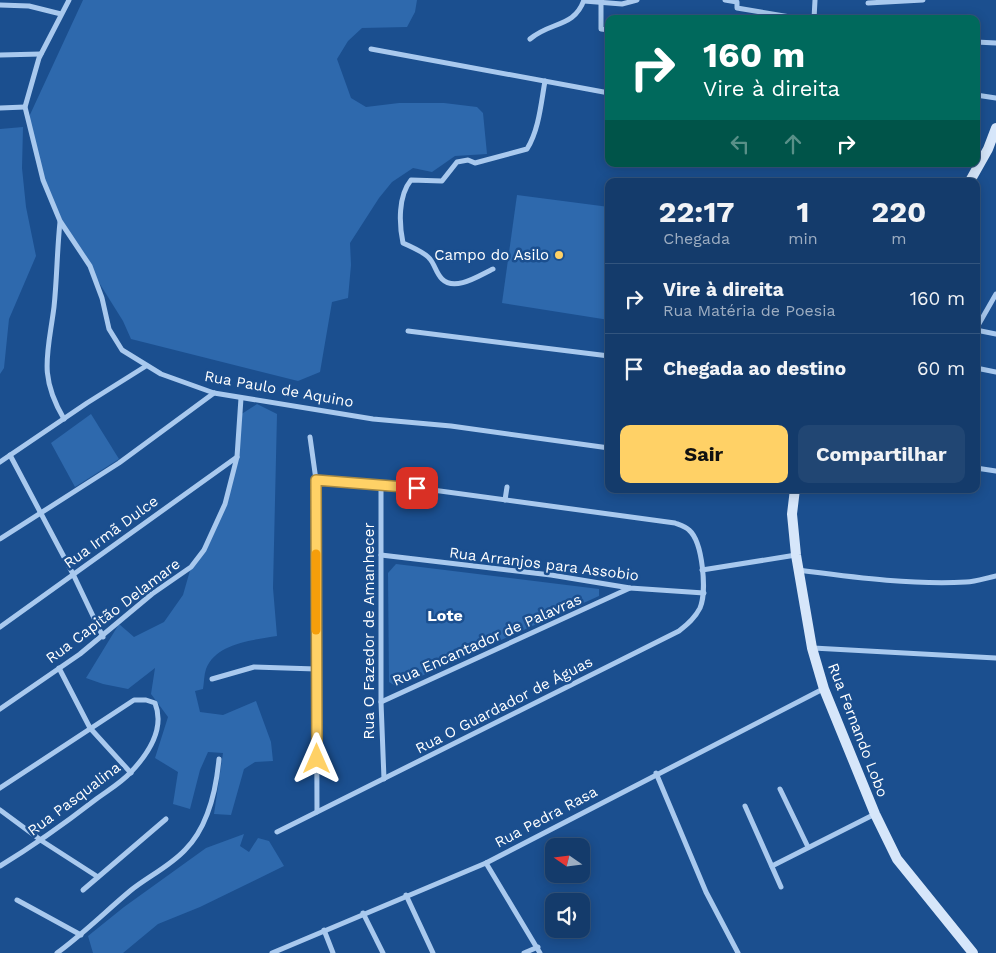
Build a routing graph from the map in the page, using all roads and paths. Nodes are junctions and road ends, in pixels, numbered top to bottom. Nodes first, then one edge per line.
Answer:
1 (69, 0) edge
2 (637, 0) edge
3 (726, 0) edge
4 (815, 0) edge
5 (923, 0) edge
6 (584, 1) edge
7 (622, 2) edge
8 (601, 3) junction
9 (868, 3) dead end
10 (0, 5) edge
11 (61, 14) junction
12 (778, 15) edge
13 (814, 15) edge
14 (605, 30) edge
15 (530, 39) dead end
16 (980, 42) edge
17 (996, 43) edge
18 (371, 49) dead end
19 (41, 54) junction
20 (0, 55) edge
21 (545, 81) junction
22 (605, 92) edge
23 (980, 96) edge
24 (996, 98) edge
25 (25, 107) junction
26 (0, 108) edge
27 (996, 128) edge
28 (980, 156) edge
29 (60, 221) junction
30 (493, 269) dead end
31 (996, 294) edge
32 (980, 323) edge
33 (408, 331) dead end
34 (980, 331) edge
35 (996, 334) edge
36 (605, 356) edge
37 (146, 366) junction
38 (980, 369) edge
39 (996, 372) edge
40 (214, 393) junction
41 (242, 398) junction
42 (64, 419) junction
43 (310, 437) dead end
44 (605, 447) edge
45 (10, 455) junction
46 (237, 457) junction
47 (0, 462) edge
48 (980, 469) edge
49 (996, 472) edge
50 (316, 480) junction
51 (381, 484) junction
52 (507, 487) dead end
53 (795, 493) edge
54 (506, 500) junction
55 (41, 511) junction
56 (0, 539) edge
57 (796, 554) junction
58 (381, 555) junction
59 (702, 570) junction
60 (798, 570) junction
61 (73, 574) junction
62 (996, 576) edge
63 (630, 588) junction
64 (704, 593) junction
65 (0, 627) edge
66 (102, 637) junction
67 (812, 648) junction
68 (996, 658) edge
69 (60, 668) junction
70 (316, 670) junction
71 (212, 679) dead end
72 (824, 688) junction
73 (380, 702) junction
74 (0, 709) edge
75 (90, 728) junction
76 (219, 759) dead end
77 (131, 772) junction
78 (656, 773) junction
79 (384, 779) junction
80 (0, 788) edge
81 (780, 788) dead end
82 (745, 806) dead end
83 (0, 810) edge
84 (317, 812) junction
85 (875, 814) junction
86 (166, 819) dead end
87 (277, 832) dead end
88 (42, 841) junction
89 (808, 847) junction
90 (486, 863) junction
91 (0, 866) edge
92 (772, 866) junction
93 (98, 877) junction
94 (781, 887) dead end
95 (83, 890) dead end
96 (406, 895) junction
97 (17, 900) dead end
98 (363, 913) junction
99 (324, 930) junction
100 (81, 935) junction
101 (538, 947) junction
102 (285, 950) edge
103 (58, 953) edge
104 (272, 953) edge
105 (333, 953) edge
106 (383, 953) edge
107 (433, 953) edge
108 (524, 953) edge
109 (540, 953) edge
110 (738, 953) edge
111 (973, 953) edge

1 - 11 street
2 - 7 street
3 - 12 street
4 - 13 street
5 - 9 street
6 - 8 street
6 - 15 street
7 - 8 street
8 - 14 street
10 - 11 street
11 - 19 street
16 - 17 street
18 - 21 street
19 - 20 street
19 - 25 street
21 - 22 street
21 - 30 street
23 - 24 street
25 - 26 street
25 - 29 street, Rua Paulo de Aquino
27 - 28 main road
29 - 37 street, Rua Paulo de Aquino
29 - 42 street
31 - 32 street
33 - 36 street
34 - 35 street
37 - 40 street, Rua Paulo de Aquino
37 - 42 street
38 - 39 street
40 - 41 street, Rua Paulo de Aquino
40 - 55 street
41 - 44 street, Rua Paulo de Aquino
41 - 46 street, Rua Capitão Delamare
42 - 45 street
43 - 50 street
45 - 47 street
45 - 55 street
46 - 61 street, Rua Irmã Dulce
46 - 66 street, Rua Capitão Delamare
48 - 49 street
50 - 51 street, Rua O Guardador de Águas
50 - 70 street
51 - 54 street, Rua O Guardador de Águas
51 - 58 street, Rua O Fazedor de Amanhecer
52 - 54 street
53 - 57 main road, Rua Fernando Lobo
54 - 59 street, Rua O Guardador de Águas
55 - 56 street
55 - 61 street
57 - 59 street
57 - 60 main road, Rua Fernando Lobo
58 - 63 street, Rua Arranjos para Assobio
58 - 73 street, Rua O Fazedor de Amanhecer
59 - 64 street, Rua O Guardador de Águas
60 - 62 street
60 - 67 main road, Rua Fernando Lobo
61 - 65 street, Rua Irmã Dulce
61 - 66 street
63 - 64 street, Rua Arranjos para Assobio
63 - 73 street, Rua Encantador de Palavras
64 - 79 street, Rua O Guardador de Águas
66 - 69 street, Rua Capitão Delamare
67 - 68 street
67 - 72 main road, Rua Fernando Lobo
69 - 74 street, Rua Capitão Delamare
69 - 75 street
70 - 71 street
70 - 84 street
72 - 78 street, Rua Pedra Rasa
72 - 85 main road, Rua Fernando Lobo
73 - 79 street, Rua O Fazedor de Amanhecer
75 - 77 street
75 - 77 street, Rua Pasqualina
75 - 80 street
76 - 100 street
77 - 88 street, Rua Pasqualina
78 - 90 street, Rua Pedra Rasa
78 - 110 street
79 - 84 street, Rua O Guardador de Águas
81 - 89 street
82 - 92 street
83 - 88 street
84 - 87 street, Rua O Guardador de Águas
85 - 89 street
85 - 111 main road, Rua Fernando Lobo
86 - 93 street
88 - 91 street, Rua Pasqualina
88 - 93 street
89 - 92 street
90 - 96 street, Rua Pedra Rasa
90 - 101 street
92 - 94 street
93 - 95 street
96 - 98 street, Rua Pedra Rasa
96 - 107 street
97 - 100 street
98 - 99 street, Rua Pedra Rasa
98 - 106 street
99 - 102 street, Rua Pedra Rasa
99 - 105 street
100 - 103 street
101 - 108 street
101 - 109 street
102 - 104 street, Rua Pedra Rasa

